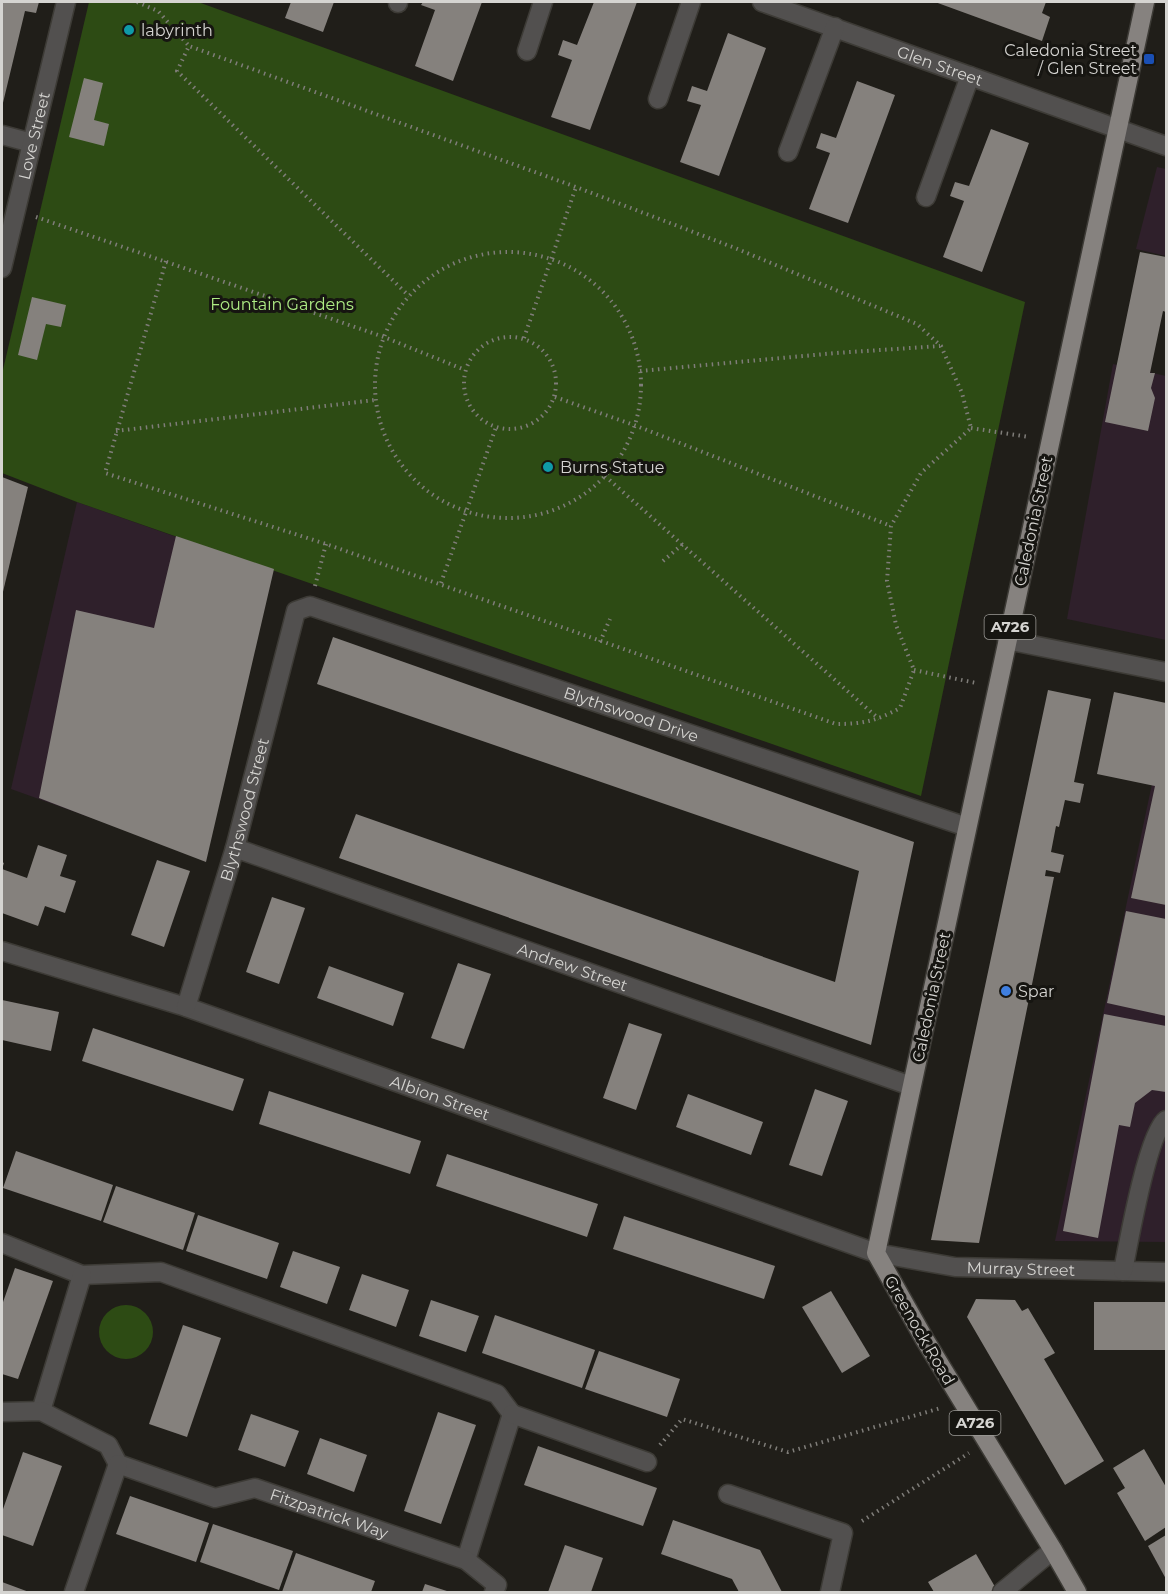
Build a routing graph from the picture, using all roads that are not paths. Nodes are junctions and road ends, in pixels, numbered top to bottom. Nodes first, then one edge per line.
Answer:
1 (66, 2) edge
2 (543, 2) edge
3 (691, 2) edge
4 (762, 2) edge
5 (1145, 2) edge
6 (835, 27) junction
7 (527, 51) dead end
8 (970, 76) junction
9 (658, 99) dead end
10 (1117, 129) junction
11 (2, 135) edge
12 (32, 143) junction
13 (1167, 146) edge
14 (788, 152) dead end
15 (926, 197) dead end
16 (2, 268) edge
17 (303, 608) joint
18 (1007, 640) junction
19 (1167, 672) edge
20 (967, 827) junction
21 (235, 848) junction
22 (2, 951) edge
23 (186, 1007) junction
24 (911, 1086) junction
25 (1167, 1120) edge
26 (2, 1243) edge
27 (876, 1253) junction
28 (1123, 1271) junction
29 (1167, 1272) edge
30 (82, 1275) junction
31 (41, 1411) junction
32 (2, 1412) edge
33 (512, 1414) junction
34 (647, 1462) road end
35 (118, 1464) junction
36 (728, 1494) dead end
37 (1053, 1550) junction
38 (466, 1560) junction
39 (74, 1593) edge
40 (494, 1593) edge
41 (830, 1593) edge
42 (1002, 1593) edge
43 (1077, 1593) edge

1 - 12 street, Love Street
2 - 7 street
3 - 9 street
4 - 6 street, Glen Street
5 - 10 main road, Caledonia Street / A726
6 - 8 street, Glen Street
6 - 14 street
8 - 10 street, Glen Street
8 - 15 street
10 - 13 street, Glen Street
10 - 18 main road, Caledonia Street / A726
11 - 12 street
12 - 16 street, Love Street
17 - 20 street, Blythswood Drive
17 - 21 street, Blythswood Street
18 - 19 street
18 - 20 main road, Caledonia Street / A726
20 - 24 main road, Caledonia Street / A726
21 - 23 street, Blythswood Street
21 - 24 street, Andrew Street
22 - 23 street, Albion Street
23 - 27 street, Albion Street
24 - 27 main road, Caledonia Street / A726
25 - 28 street
26 - 30 street
27 - 28 street, Murray Street
27 - 37 main road, Greenock Road / A726
28 - 29 street, Murray Street
30 - 31 street
30 - 33 street
31 - 32 street
31 - 35 street
33 - 34 street
33 - 38 street
35 - 38 street, Fitzpatrick Way
35 - 39 street
36 - 41 street
37 - 42 street
37 - 43 main road, Greenock Road / A726
38 - 40 street

